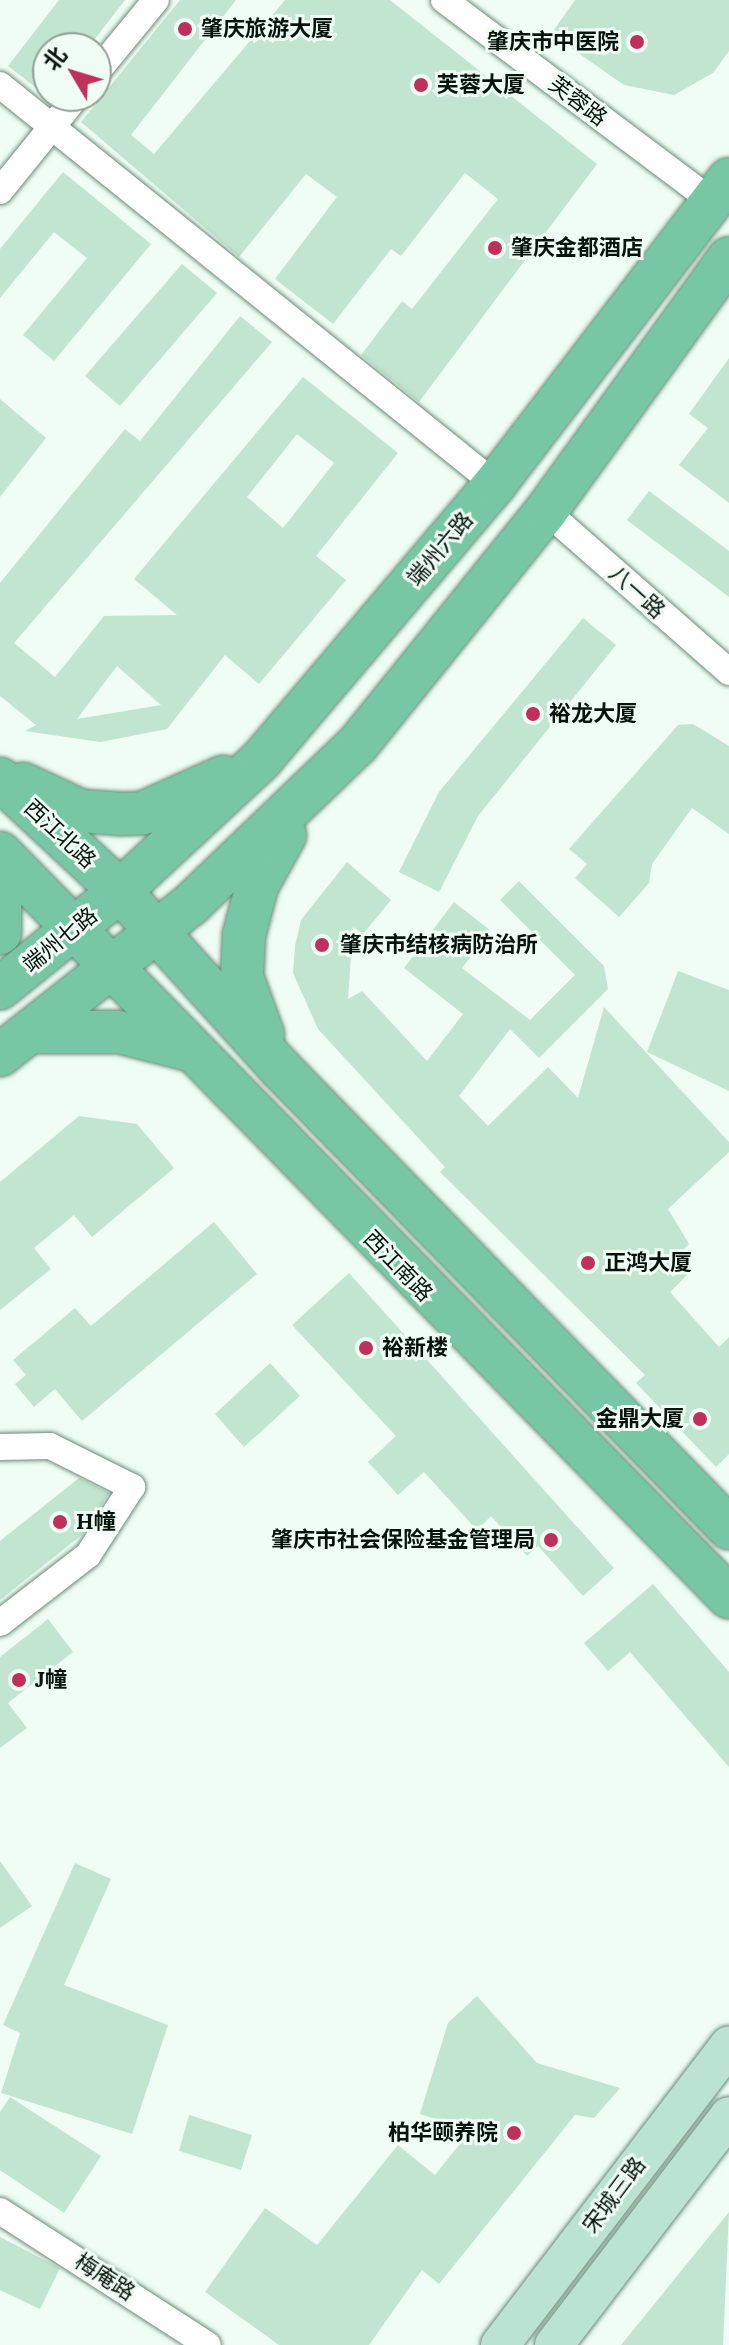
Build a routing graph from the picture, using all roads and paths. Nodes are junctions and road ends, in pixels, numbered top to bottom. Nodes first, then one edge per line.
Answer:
1 (156, 0) edge
2 (444, 0) edge
3 (112, 54) edge
4 (0, 85) edge
5 (64, 112) edge
6 (51, 128) junction
7 (720, 190) edge
8 (0, 191) edge
9 (729, 258) edge
10 (495, 484) junction
11 (546, 511) junction
12 (729, 672) edge
13 (320, 690) junction
14 (369, 731) junction
15 (261, 760) junction
16 (0, 772) edge
17 (0, 779) edge
18 (299, 808) junction
19 (0, 853) edge
20 (0, 885) edge
21 (120, 891) junction
22 (75, 928) junction
23 (156, 931) junction
24 (0, 933) edge
25 (111, 966) junction
26 (0, 988) edge
27 (15, 1043) edge
28 (186, 1049) junction
29 (280, 1068) junction
30 (338, 1128) junction
31 (299, 1164) junction
32 (0, 1447) edge
33 (729, 1528) edge
34 (729, 1597) edge
35 (0, 1623) edge
36 (729, 2046) edge
37 (729, 2116) edge
38 (0, 2211) edge
39 (205, 2344) edge
40 (500, 2345) edge
41 (554, 2345) edge

1 - 3 street
2 - 7 street, 芙蓉路
4 - 6 street
5 - 6 street
6 - 8 street
6 - 10 street
7 - 10 main road, 端州六路
9 - 11 main road
10 - 13 main road, 端州六路
11 - 12 street, 八一路
11 - 14 main road
13 - 14 main road
13 - 15 main road, 端州六路
14 - 18 main road
15 - 16 main road
15 - 21 main road, 端州六路
17 - 21 main road, 西江北路
18 - 23 main road
18 - 29 main road
19 - 22 main road
20 - 24 main road
21 - 22 main road, 端州七路
21 - 23 main road
22 - 25 main road, 西江南路
22 - 26 main road, 端州七路
23 - 25 main road
23 - 29 main road
25 - 27 main road
25 - 28 main road, 西江南路
27 - 28 main road
28 - 31 main road, 西江南路
29 - 30 main road
30 - 31 main road
30 - 33 main road
31 - 34 main road, 西江南路
32 - 35 street
36 - 40 main road, 宋城三路
37 - 41 main road, 宋城三路
38 - 39 street, 梅庵路

